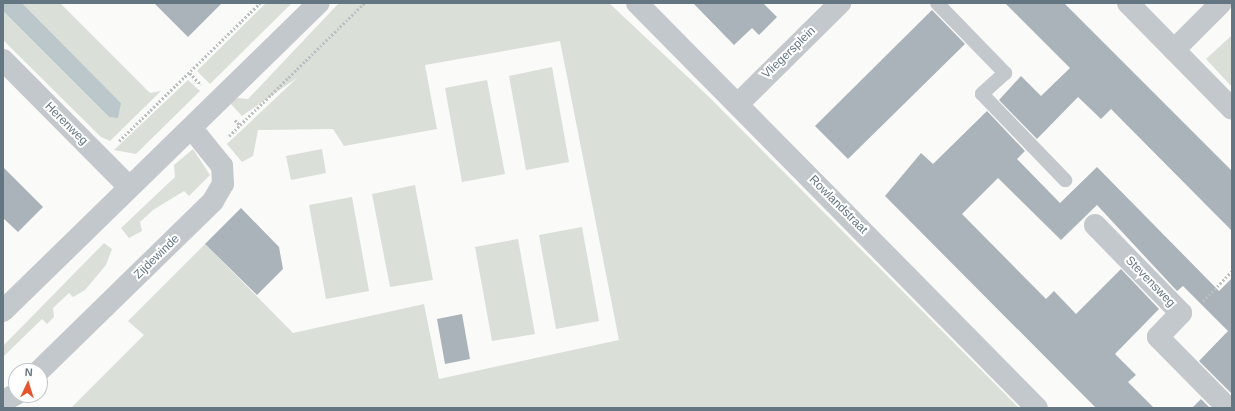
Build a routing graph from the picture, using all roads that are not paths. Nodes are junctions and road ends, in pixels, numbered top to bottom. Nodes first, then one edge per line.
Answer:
1 (319, 3) edge
2 (637, 3) edge
3 (840, 3) edge
4 (937, 3) edge
5 (1128, 3) edge
6 (1221, 3) edge
7 (1174, 50) junction
8 (3, 60) edge
9 (738, 104) junction
10 (1232, 109) edge
11 (193, 130) junction
12 (1065, 180) dead end
13 (129, 187) junction
14 (1095, 225) dead end
15 (3, 311) edge
16 (47, 363) edge
17 (1037, 408) edge
18 (1228, 408) edge

1 - 11 street
2 - 9 street, Rowlandstraat
3 - 9 street, Vliegersplein
4 - 12 lane
5 - 7 street
6 - 7 street
7 - 10 street
8 - 13 street, Herenweg
9 - 17 street, Rowlandstraat
11 - 13 street
11 - 16 street, Zijdewinde
13 - 15 street
14 - 18 street, Stevensweg

